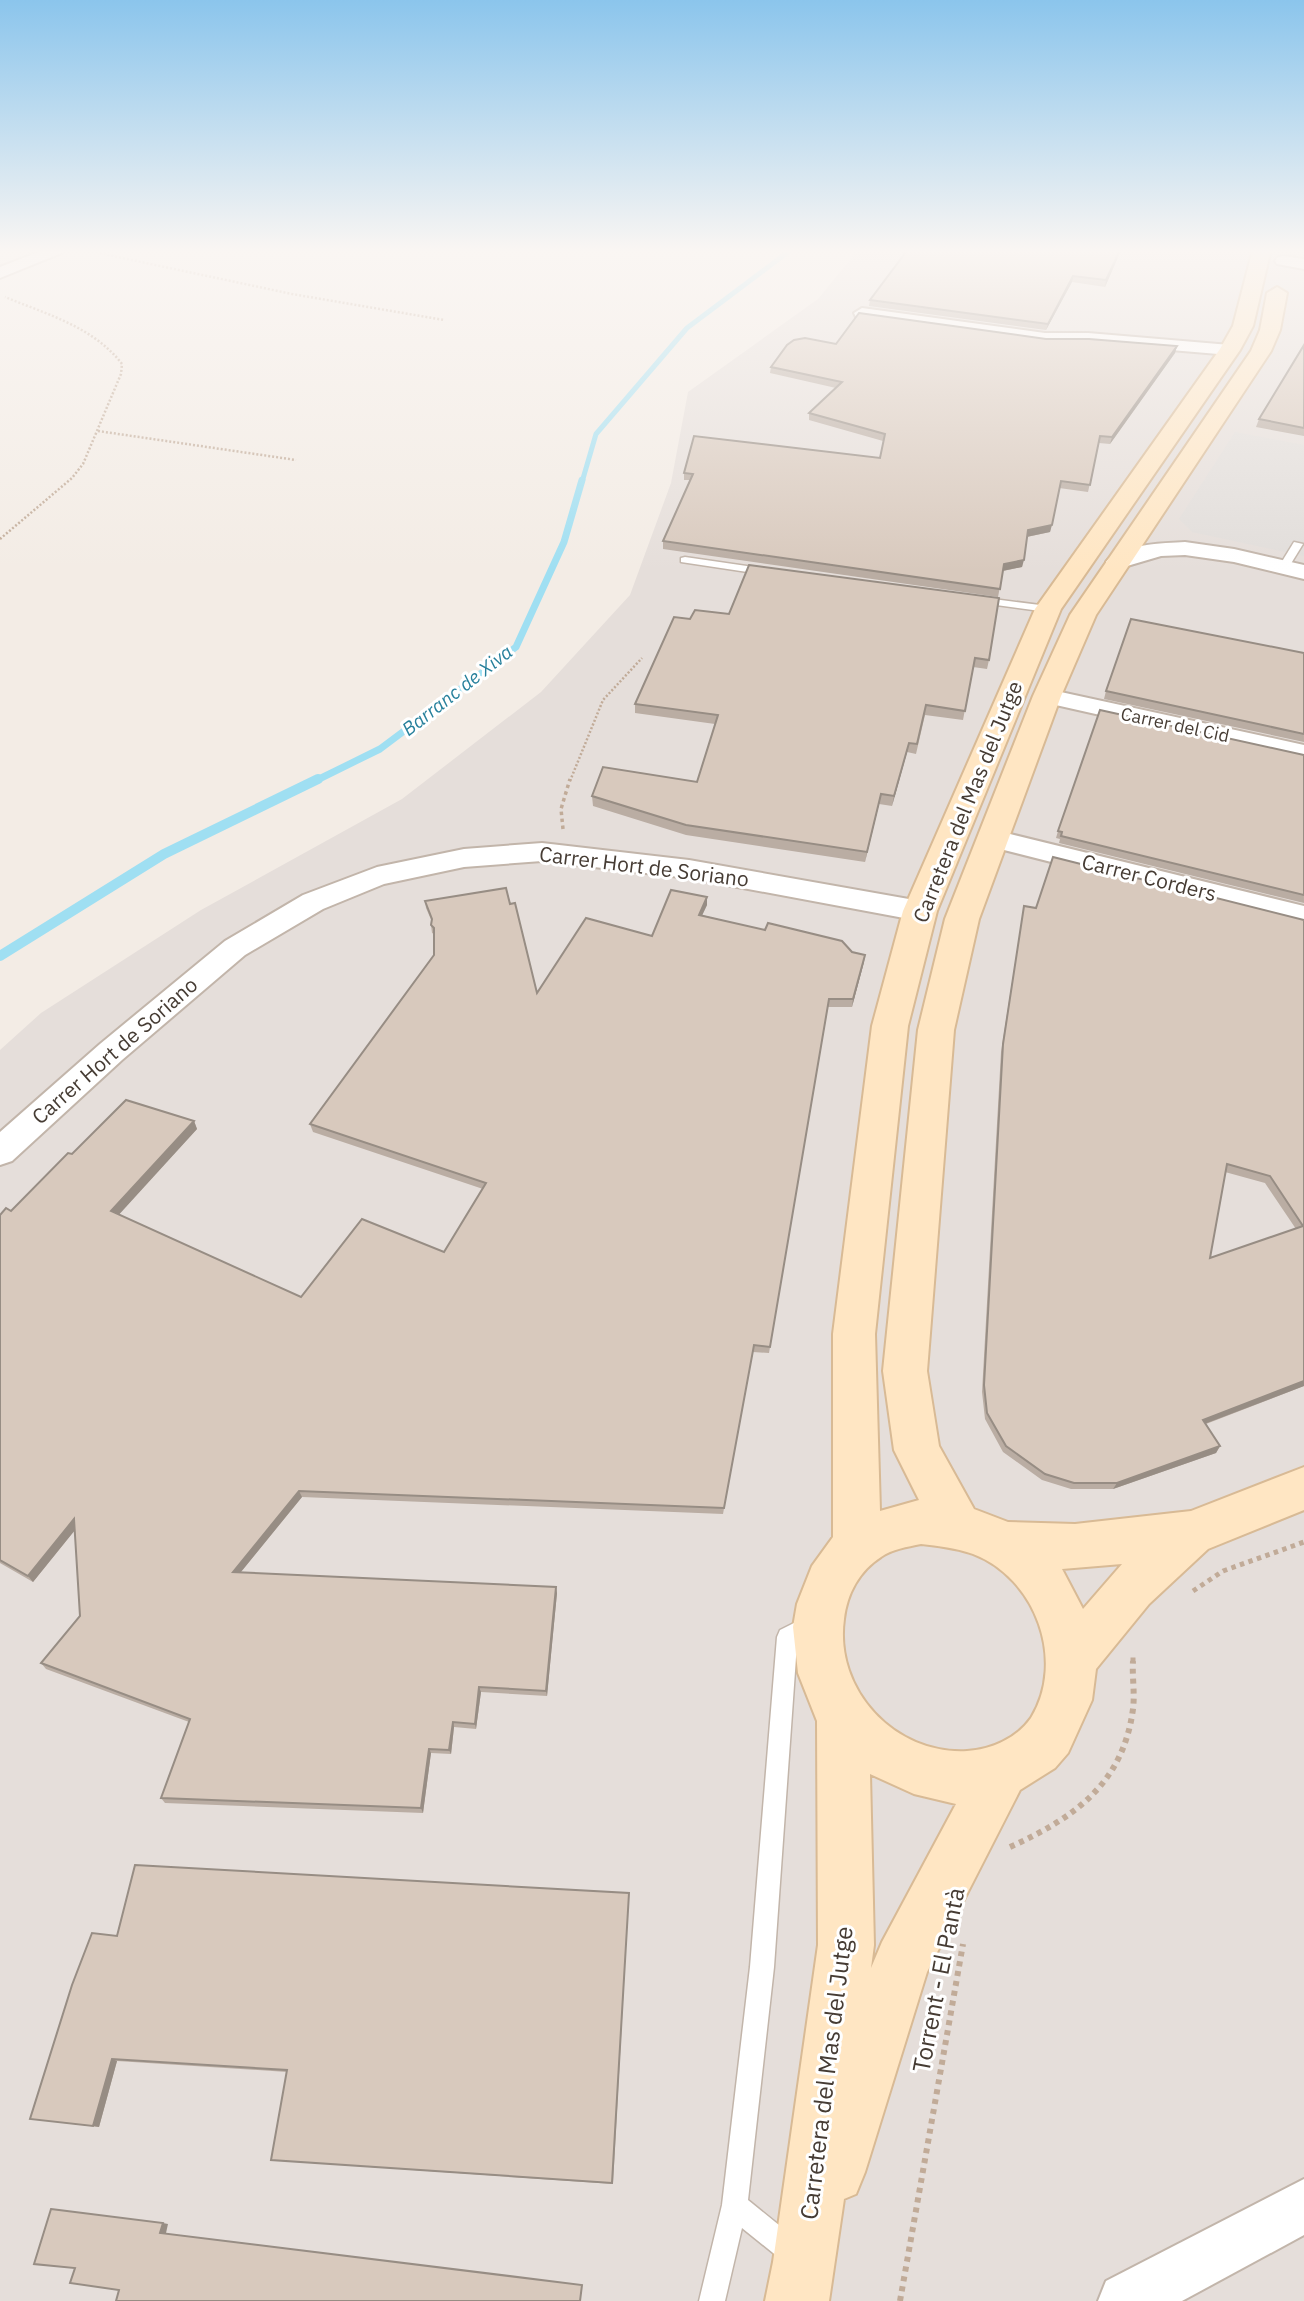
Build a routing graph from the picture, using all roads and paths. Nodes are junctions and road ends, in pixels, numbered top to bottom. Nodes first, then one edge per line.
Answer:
1 (117, 356) edge
2 (1226, 356) edge
3 (1257, 356) edge
4 (98, 430) junction
5 (296, 460) dead end
6 (1147, 516) junction
7 (0, 539) edge
8 (1298, 544) dead end
9 (1186, 548) junction
10 (685, 561) dead end
11 (1116, 562) junction
12 (1293, 570) edge
13 (779, 573) edge
14 (967, 598) edge
15 (1048, 609) junction
16 (642, 658) dead end
17 (1047, 696) junction
18 (1304, 753) edge
19 (994, 839) junction
20 (566, 854) junction
21 (920, 911) junction
22 (1304, 916) edge
23 (0, 1152) edge
24 (1304, 1488) edge
25 (957, 1525) junction
26 (1191, 1533) junction
27 (1304, 1542) edge
28 (857, 1545) junction
29 (1004, 1545) junction
30 (1189, 1593) dead end
31 (817, 1621) junction
32 (1136, 1645) dead end
33 (1073, 1659) junction
34 (843, 1715) junction
35 (1001, 1772) junction
36 (1002, 1851) dead end
37 (964, 1939) dead end
38 (734, 2205) junction
39 (1304, 2206) edge
40 (801, 2282) edge
41 (712, 2301) edge
42 (900, 2301) edge
43 (1126, 2301) edge

1 - 4 path
2 - 15 street, Carretera del Mas del Jutge
3 - 6 street, Carretera del Mas del Jutge
4 - 5 path
4 - 7 path
6 - 9 street
6 - 11 street, Carretera del Mas del Jutge
8 - 12 lane
9 - 11 street
9 - 12 street
10 - 13 lane
11 - 17 street, Carretera del Mas del Jutge
14 - 15 lane
15 - 21 street, Carretera del Mas del Jutge
16 - 20 path
17 - 18 street, Carrer del Cid
17 - 19 street, Carretera del Mas del Jutge
19 - 22 street, Carrer Corders
19 - 25 street, Carretera del Mas del Jutge
20 - 21 street, Carrer Hort de Soriano
20 - 23 street, Carrer Hort de Soriano
21 - 28 street, Carretera del Mas del Jutge
24 - 26 street
25 - 28 street
25 - 29 street
26 - 29 street
26 - 33 street
27 - 30 path
28 - 31 street
29 - 33 street
31 - 34 street
31 - 38 lane
32 - 36 path
33 - 35 street
34 - 35 street
34 - 40 street, Carretera del Mas del Jutge
35 - 40 street, Carretera del Mas del Jutge
37 - 42 path, Torrent - El Pantà
38 - 40 lane
38 - 41 lane
39 - 43 street

